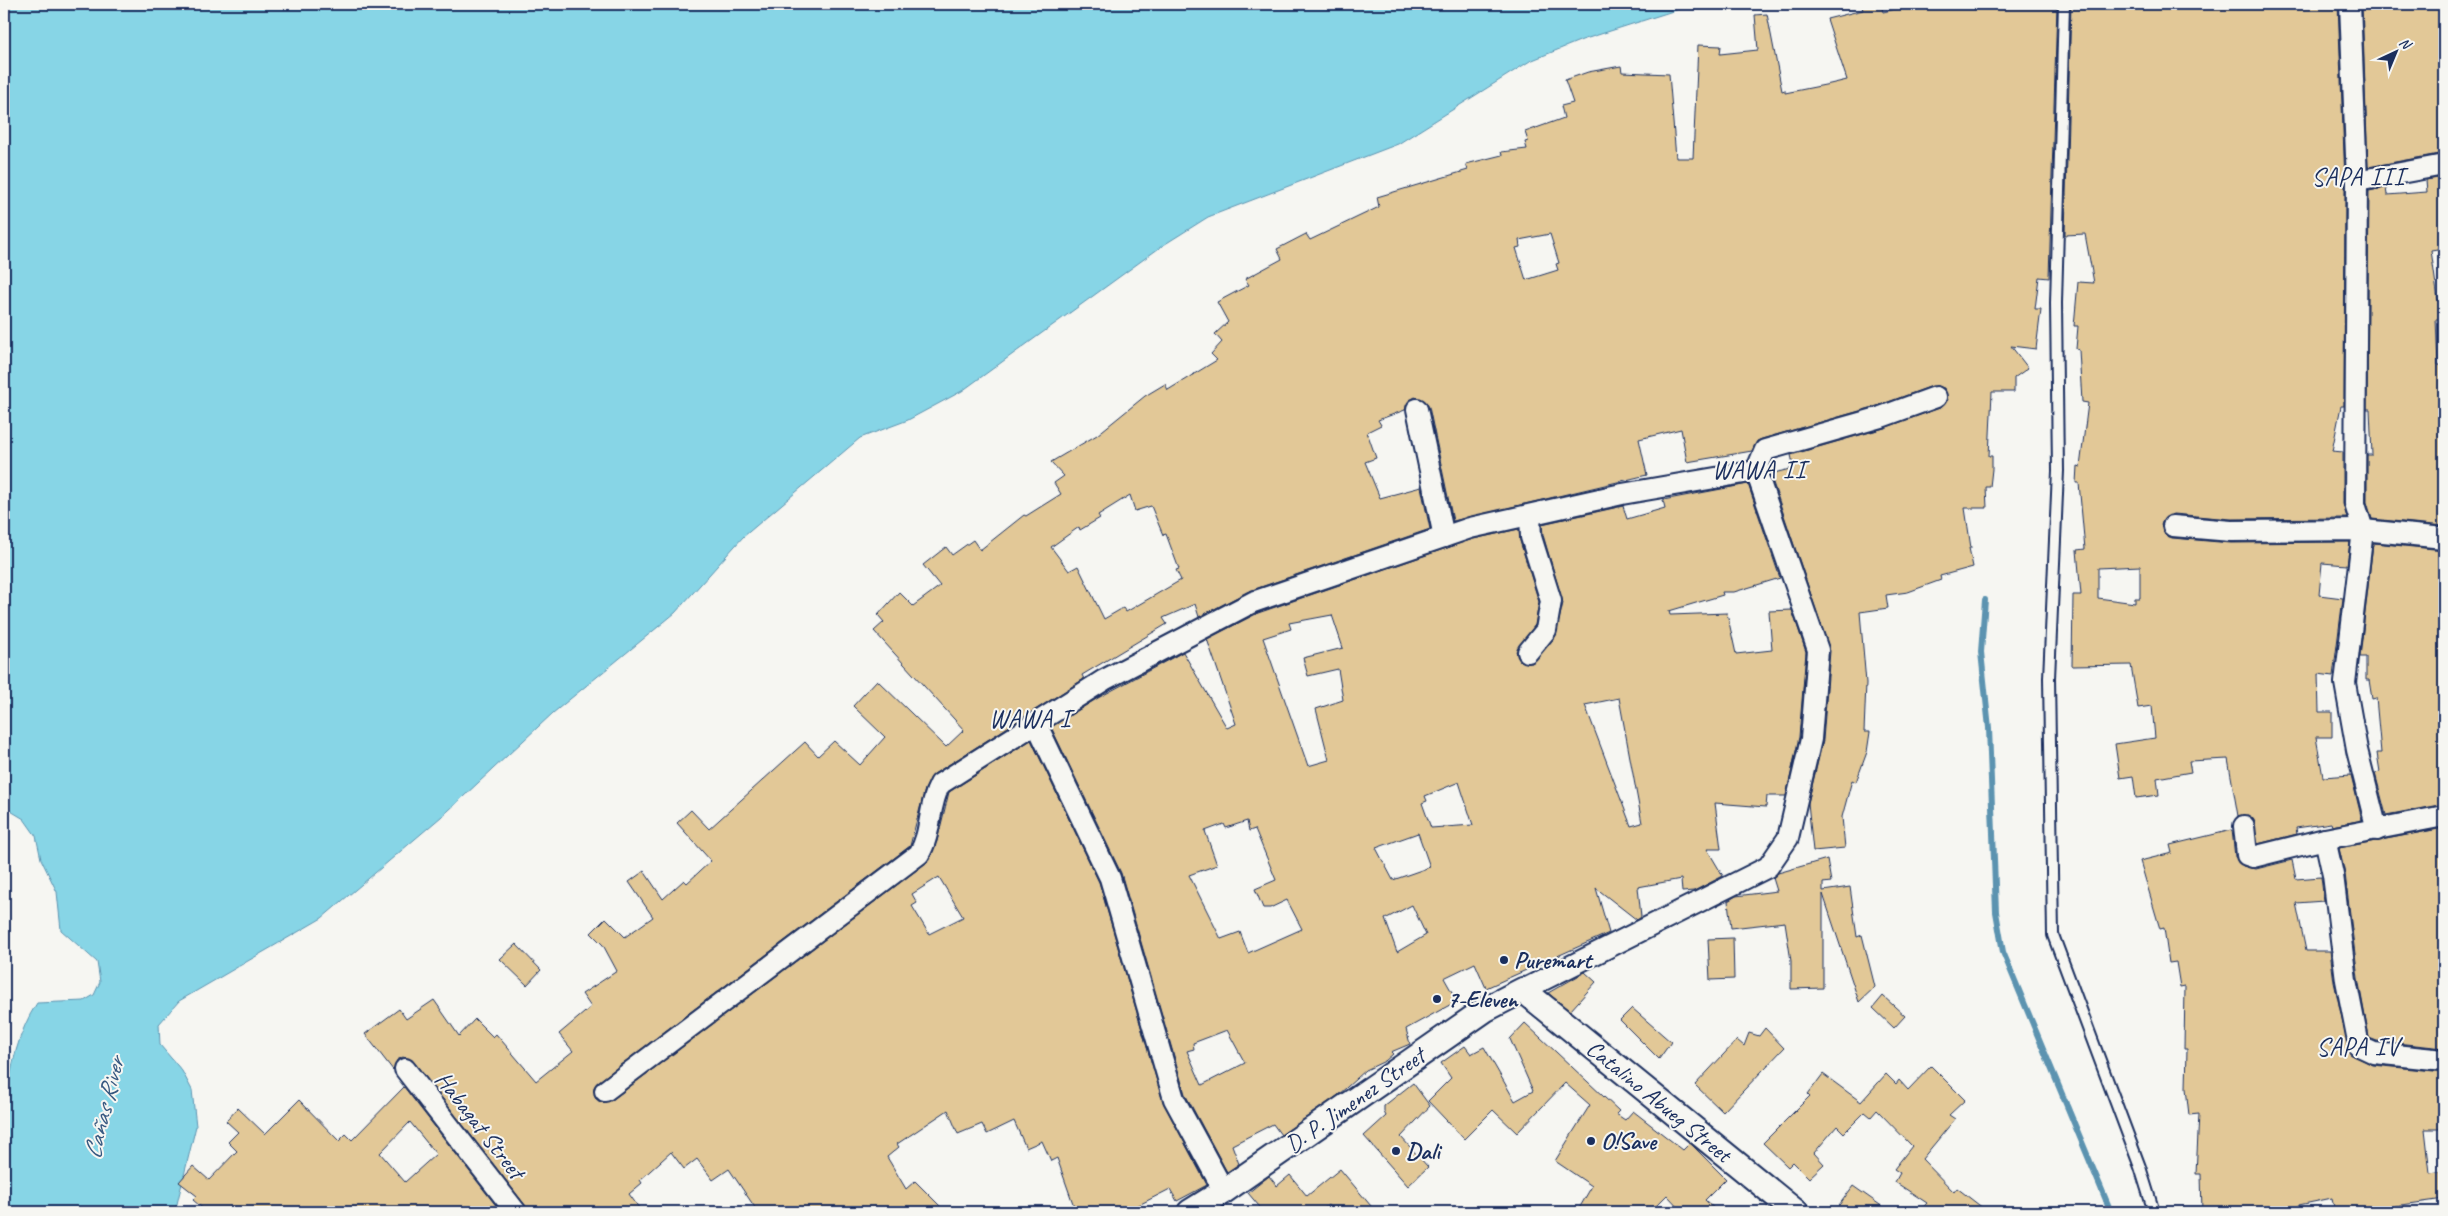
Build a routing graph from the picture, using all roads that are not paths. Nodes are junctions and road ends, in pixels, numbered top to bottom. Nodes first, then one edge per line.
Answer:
1 (2064, 4) edge
2 (2350, 4) edge
3 (2444, 165) edge
4 (2357, 181) junction
5 (1936, 397) dead end
6 (1417, 409) dead end
7 (1756, 471) junction
8 (1530, 516) junction
9 (2173, 526) dead end
10 (2363, 530) junction
11 (1444, 537) junction
12 (2444, 538) edge
13 (1528, 652) dead end
14 (1036, 723) junction
15 (2444, 816) edge
16 (2244, 826) dead end
17 (2377, 830) junction
18 (2325, 839) junction
19 (1523, 990) junction
20 (2444, 1060) edge
21 (405, 1069) dead end
22 (604, 1091) dead end
23 (1224, 1191) junction
24 (516, 1212) edge
25 (1190, 1212) edge
26 (1796, 1212) edge
27 (2154, 1212) edge

1 - 27 lane
2 - 4 street
3 - 4 street
4 - 10 street
5 - 7 street
6 - 11 street
7 - 8 street
7 - 19 street
8 - 11 street
8 - 13 street
9 - 10 street
10 - 12 street
10 - 17 street
11 - 14 street
14 - 22 street
14 - 23 street
15 - 17 street
16 - 18 street
17 - 18 street
18 - 20 street
19 - 23 street, D. P. Jimenez Street
19 - 26 street, Catalino Abueg Street
21 - 24 street, Habagat Street
23 - 25 street, D. P. Jimenez Street

